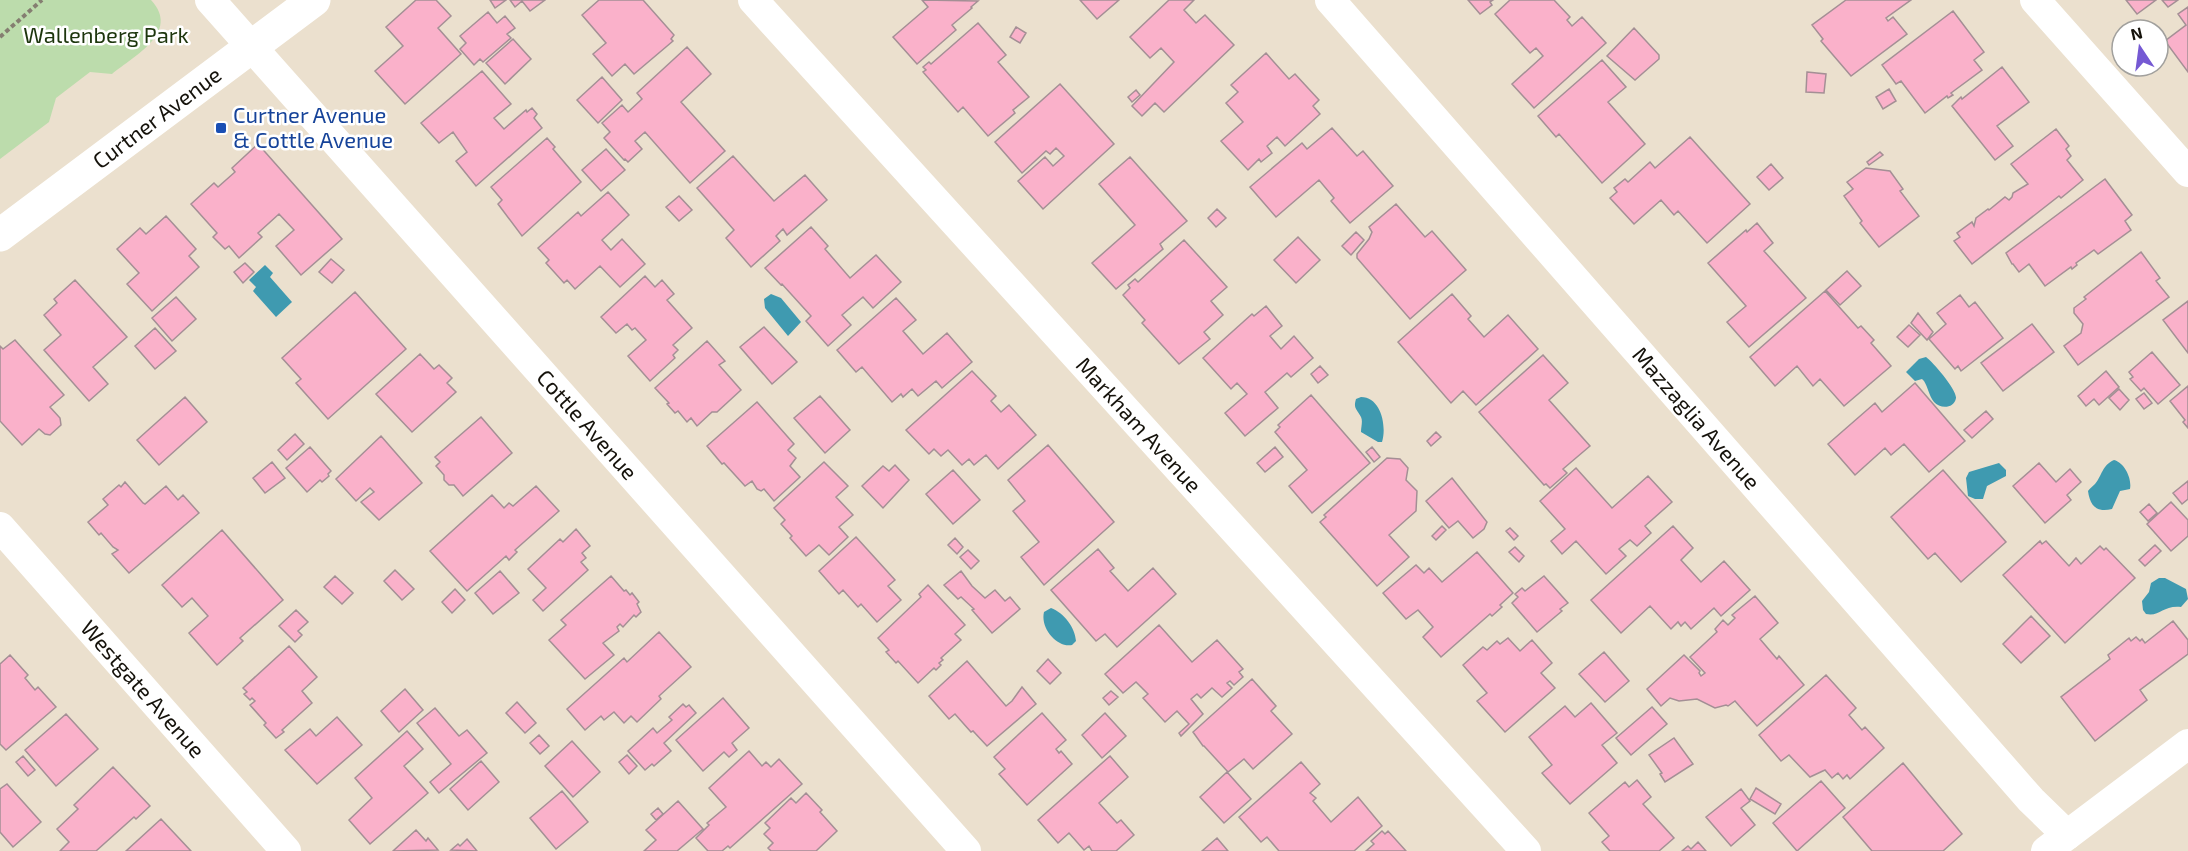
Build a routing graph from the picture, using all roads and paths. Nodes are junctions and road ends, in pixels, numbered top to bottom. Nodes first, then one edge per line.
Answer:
1 (42, 0) edge
2 (210, 0) edge
3 (314, 0) edge
4 (753, 0) edge
5 (1330, 0) edge
6 (2036, 0) edge
7 (0, 37) edge
8 (251, 48) junction
9 (2188, 172) edge
10 (0, 235) edge
11 (0, 526) edge
12 (2188, 744) edge
13 (2057, 843) edge
14 (286, 851) edge
15 (966, 851) edge
16 (1526, 851) edge

1 - 7 path
2 - 8 street, Cottle Avenue
3 - 8 main road, Curtner Avenue
4 - 16 street, Markham Avenue
5 - 13 street, Mazzaglia Avenue
6 - 9 street
8 - 10 main road, Curtner Avenue
8 - 15 street, Cottle Avenue
11 - 14 street, Westgate Avenue
12 - 13 street

